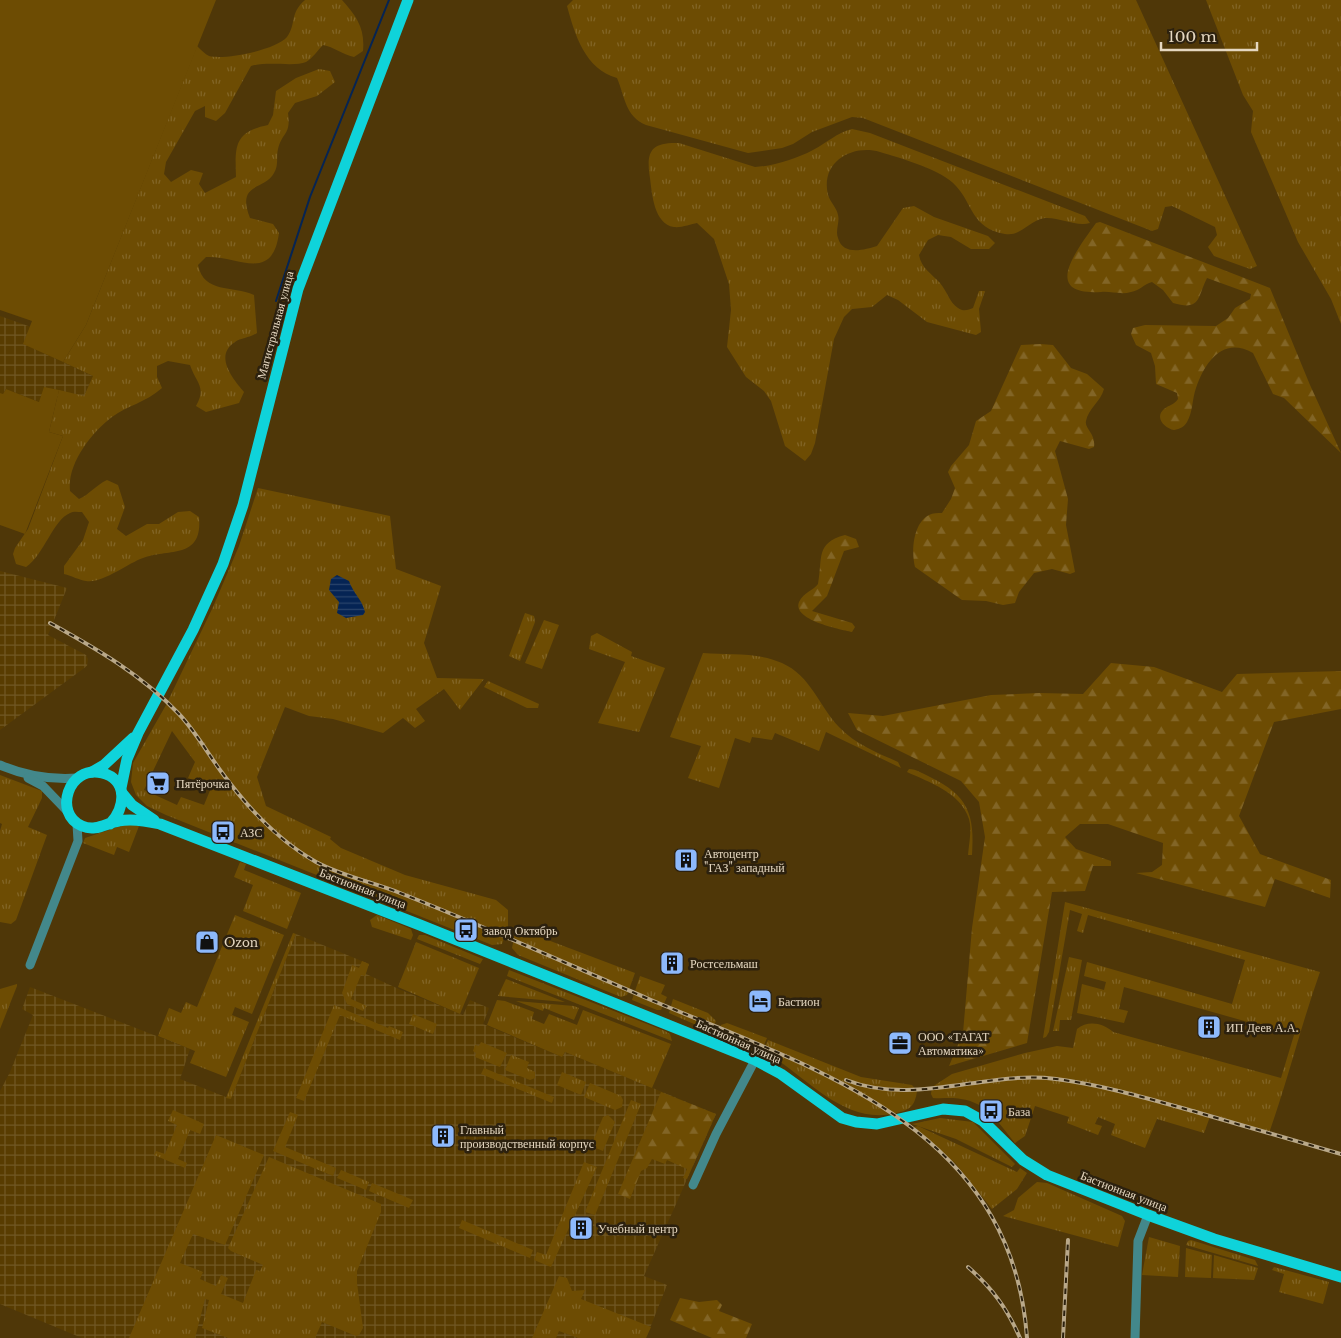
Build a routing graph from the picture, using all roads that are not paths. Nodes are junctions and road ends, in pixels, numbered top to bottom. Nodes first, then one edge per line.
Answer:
1 (408, 0) edge
2 (138, 733) junction
3 (0, 765) edge
4 (91, 772) junction
5 (24, 775) junction
6 (77, 778) junction
7 (121, 790) junction
8 (69, 813) junction
9 (78, 824) junction
10 (110, 824) junction
11 (160, 824) junction
12 (93, 828) junction
13 (78, 840) junction
14 (30, 965) dead end
15 (754, 1060) junction
16 (693, 1185) dead end
17 (1148, 1215) junction
18 (1341, 1277) edge
19 (1135, 1338) edge

1 - 2 main road, Магистральная улица
2 - 4 main road
2 - 7 main road
3 - 5 street
4 - 6 main road
4 - 7 main road
5 - 6 street
5 - 8 street
6 - 8 main road
7 - 10 main road
7 - 11 main road
8 - 9 main road
9 - 12 main road
9 - 13 street
10 - 11 main road, Бастионная улица
10 - 12 main road
11 - 15 main road, Бастионная улица
12 - 13 street
13 - 14 street
15 - 16 street
15 - 17 main road, Бастионная улица
17 - 18 main road, Бастионная улица
17 - 19 street

